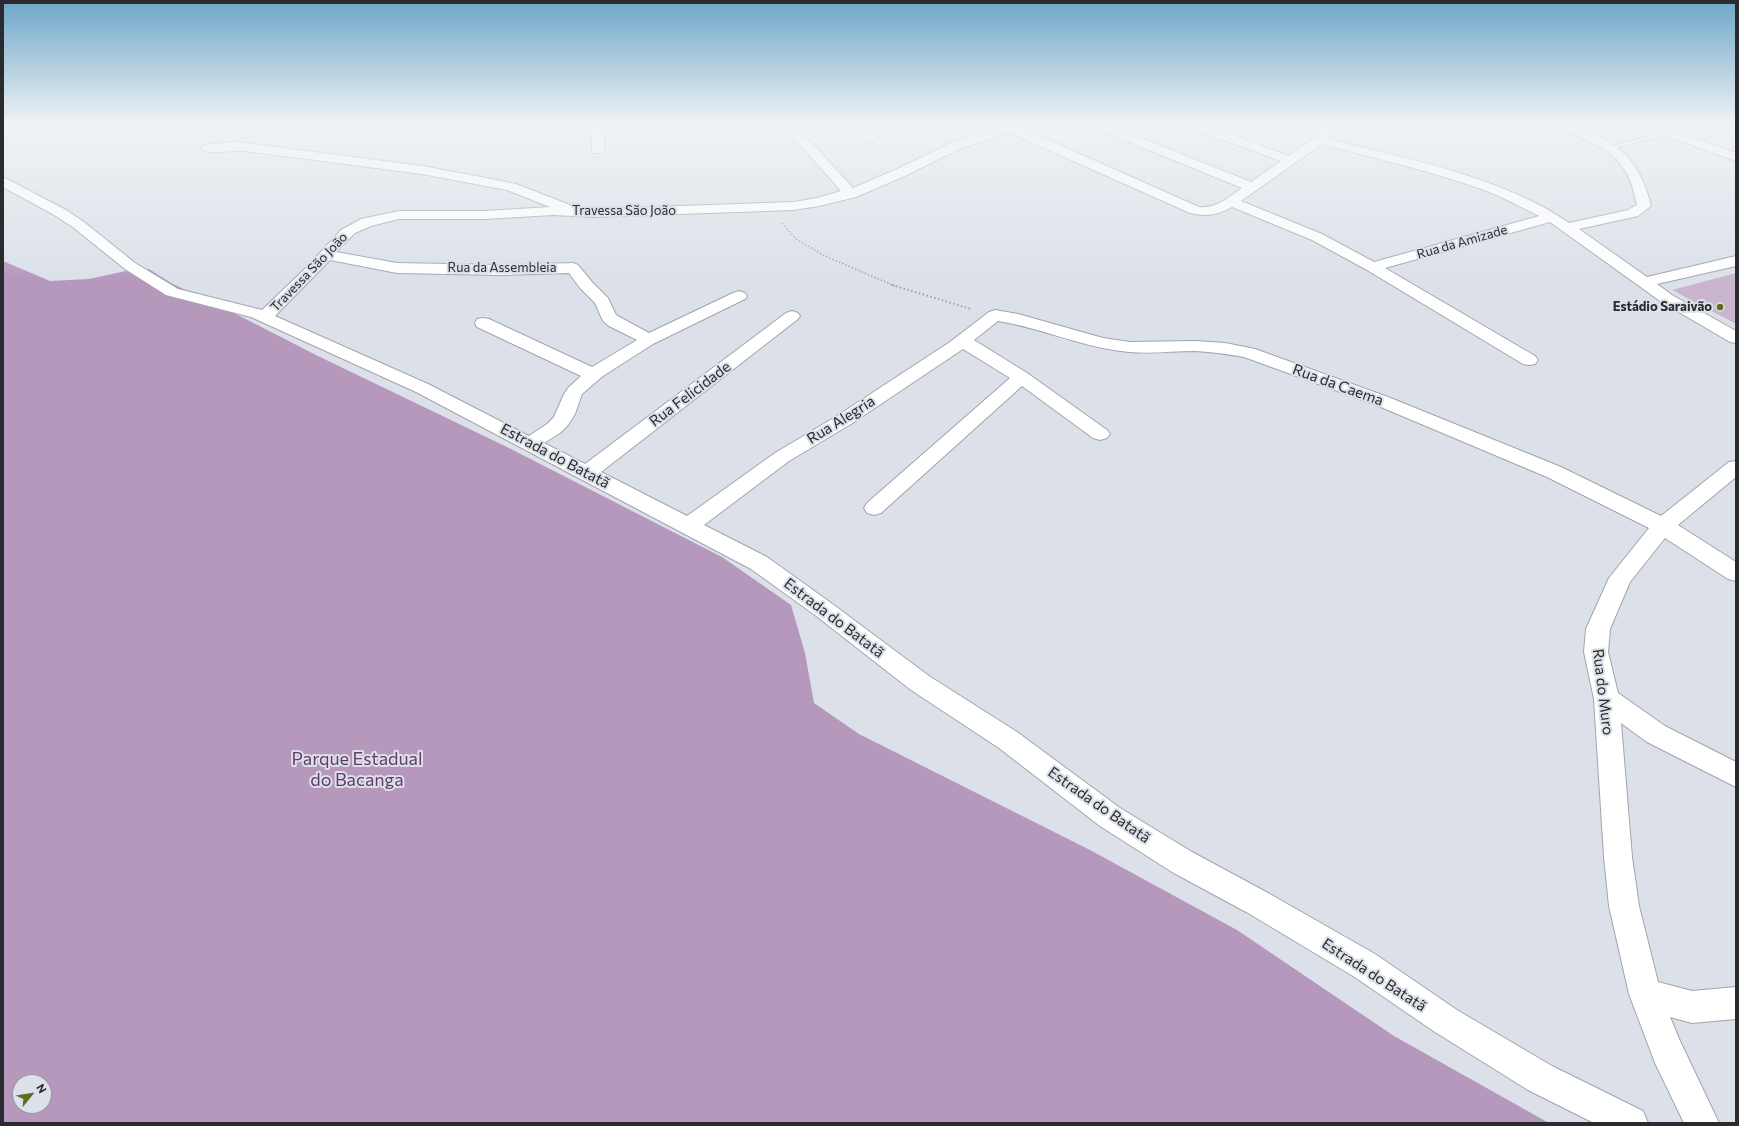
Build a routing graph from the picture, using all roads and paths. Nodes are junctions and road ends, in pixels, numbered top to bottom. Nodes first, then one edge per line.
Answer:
1 (453, 176) edge
2 (834, 176) edge
3 (894, 176) edge
4 (1120, 176) edge
5 (1224, 176) edge
6 (1268, 176) edge
7 (1450, 176) edge
8 (1634, 176) edge
9 (3, 181) edge
10 (1252, 187) junction
11 (851, 194) junction
12 (1231, 202) junction
13 (769, 208) junction
14 (571, 210) junction
15 (1552, 217) junction
16 (1569, 228) junction
17 (326, 255) junction
18 (1736, 261) edge
19 (1372, 267) junction
20 (1644, 282) junction
21 (739, 296) dead end
22 (995, 315) junction
23 (792, 316) dead end
24 (265, 317) junction
25 (483, 323) dead end
26 (1736, 338) edge
27 (647, 340) junction
28 (963, 341) junction
29 (1529, 360) dead end
30 (594, 375) junction
31 (1021, 377) junction
32 (1100, 434) dead end
33 (530, 443) junction
34 (1736, 467) edge
35 (587, 473) junction
36 (874, 508) dead end
37 (688, 526) junction
38 (1663, 526) junction
39 (1736, 573) edge
40 (1607, 699) junction
41 (1736, 775) edge
42 (1645, 994) junction
43 (1736, 1003) edge
44 (1631, 1123) edge
45 (1702, 1123) edge

1 - 14 street
2 - 11 street
3 - 11 street, Travessa São João
4 - 12 street
5 - 10 street
6 - 10 street
7 - 15 street
8 - 16 street
9 - 24 street, Estrada do Batatã
10 - 12 street
11 - 13 street, Travessa São João
12 - 19 street
13 - 14 street, Travessa São João
13 - 22 path
14 - 17 street, Travessa São João
15 - 16 street
15 - 19 street, Rua da Amizade
16 - 20 street
17 - 24 street, Travessa São João
17 - 27 street, Rua da Assembleia
18 - 20 street
19 - 29 street
20 - 26 street
21 - 27 street
22 - 28 street, Rua Alegria
22 - 38 street, Rua da Caema
23 - 35 street, Rua Felicidade
24 - 33 street, Estrada do Batatã
25 - 30 street
27 - 30 street
28 - 31 street
28 - 37 street, Rua Alegria
30 - 33 street
31 - 32 street
31 - 36 street
33 - 35 street, Estrada do Batatã
34 - 38 street, Rua do Muro
35 - 37 street, Estrada do Batatã
37 - 44 street, Estrada do Batatã
38 - 39 street, Rua da Caema
38 - 40 street, Rua do Muro
40 - 41 street
40 - 42 street, Rua do Muro
42 - 43 street
42 - 45 street, Rua do Muro

